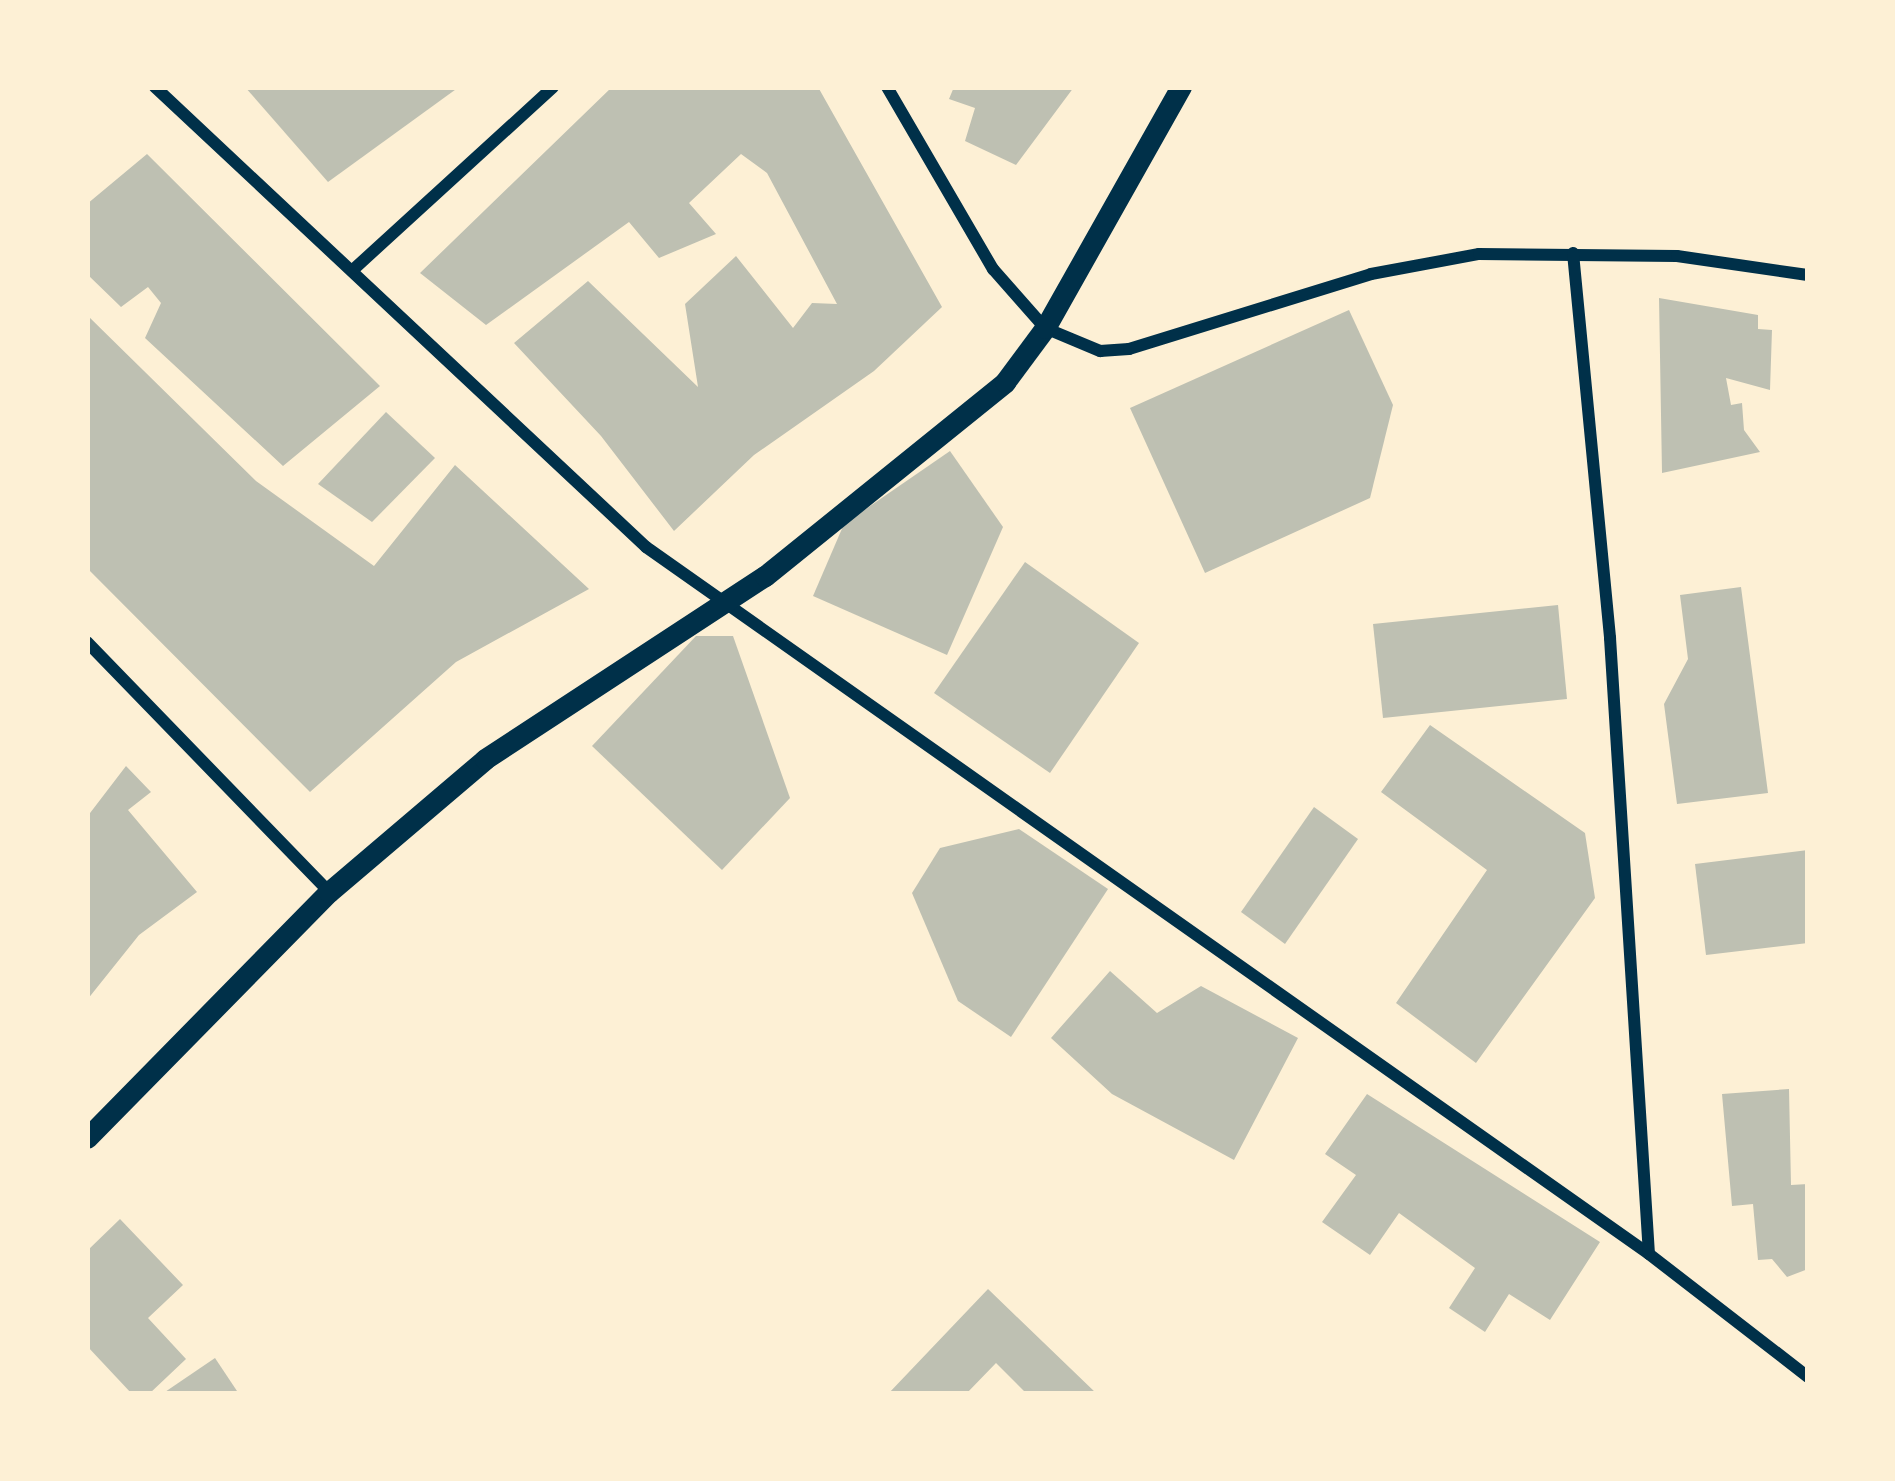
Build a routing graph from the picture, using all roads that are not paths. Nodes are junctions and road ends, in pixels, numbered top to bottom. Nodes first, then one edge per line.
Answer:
1 (155, 87) edge
2 (553, 87) edge
3 (887, 87) edge
4 (1181, 87) edge
5 (1573, 254) junction
6 (355, 268) junction
7 (1808, 274) edge
8 (1045, 328) junction
9 (724, 604) junction
10 (87, 642) edge
11 (329, 892) junction
12 (87, 1138) edge
13 (1649, 1254) junction
14 (1808, 1377) edge

1 - 6 street
2 - 6 street
3 - 8 street
4 - 8 street
5 - 7 street
5 - 8 street
5 - 13 street
6 - 9 street
8 - 9 street
9 - 11 street
9 - 13 street
10 - 11 street
11 - 12 street
13 - 14 street

